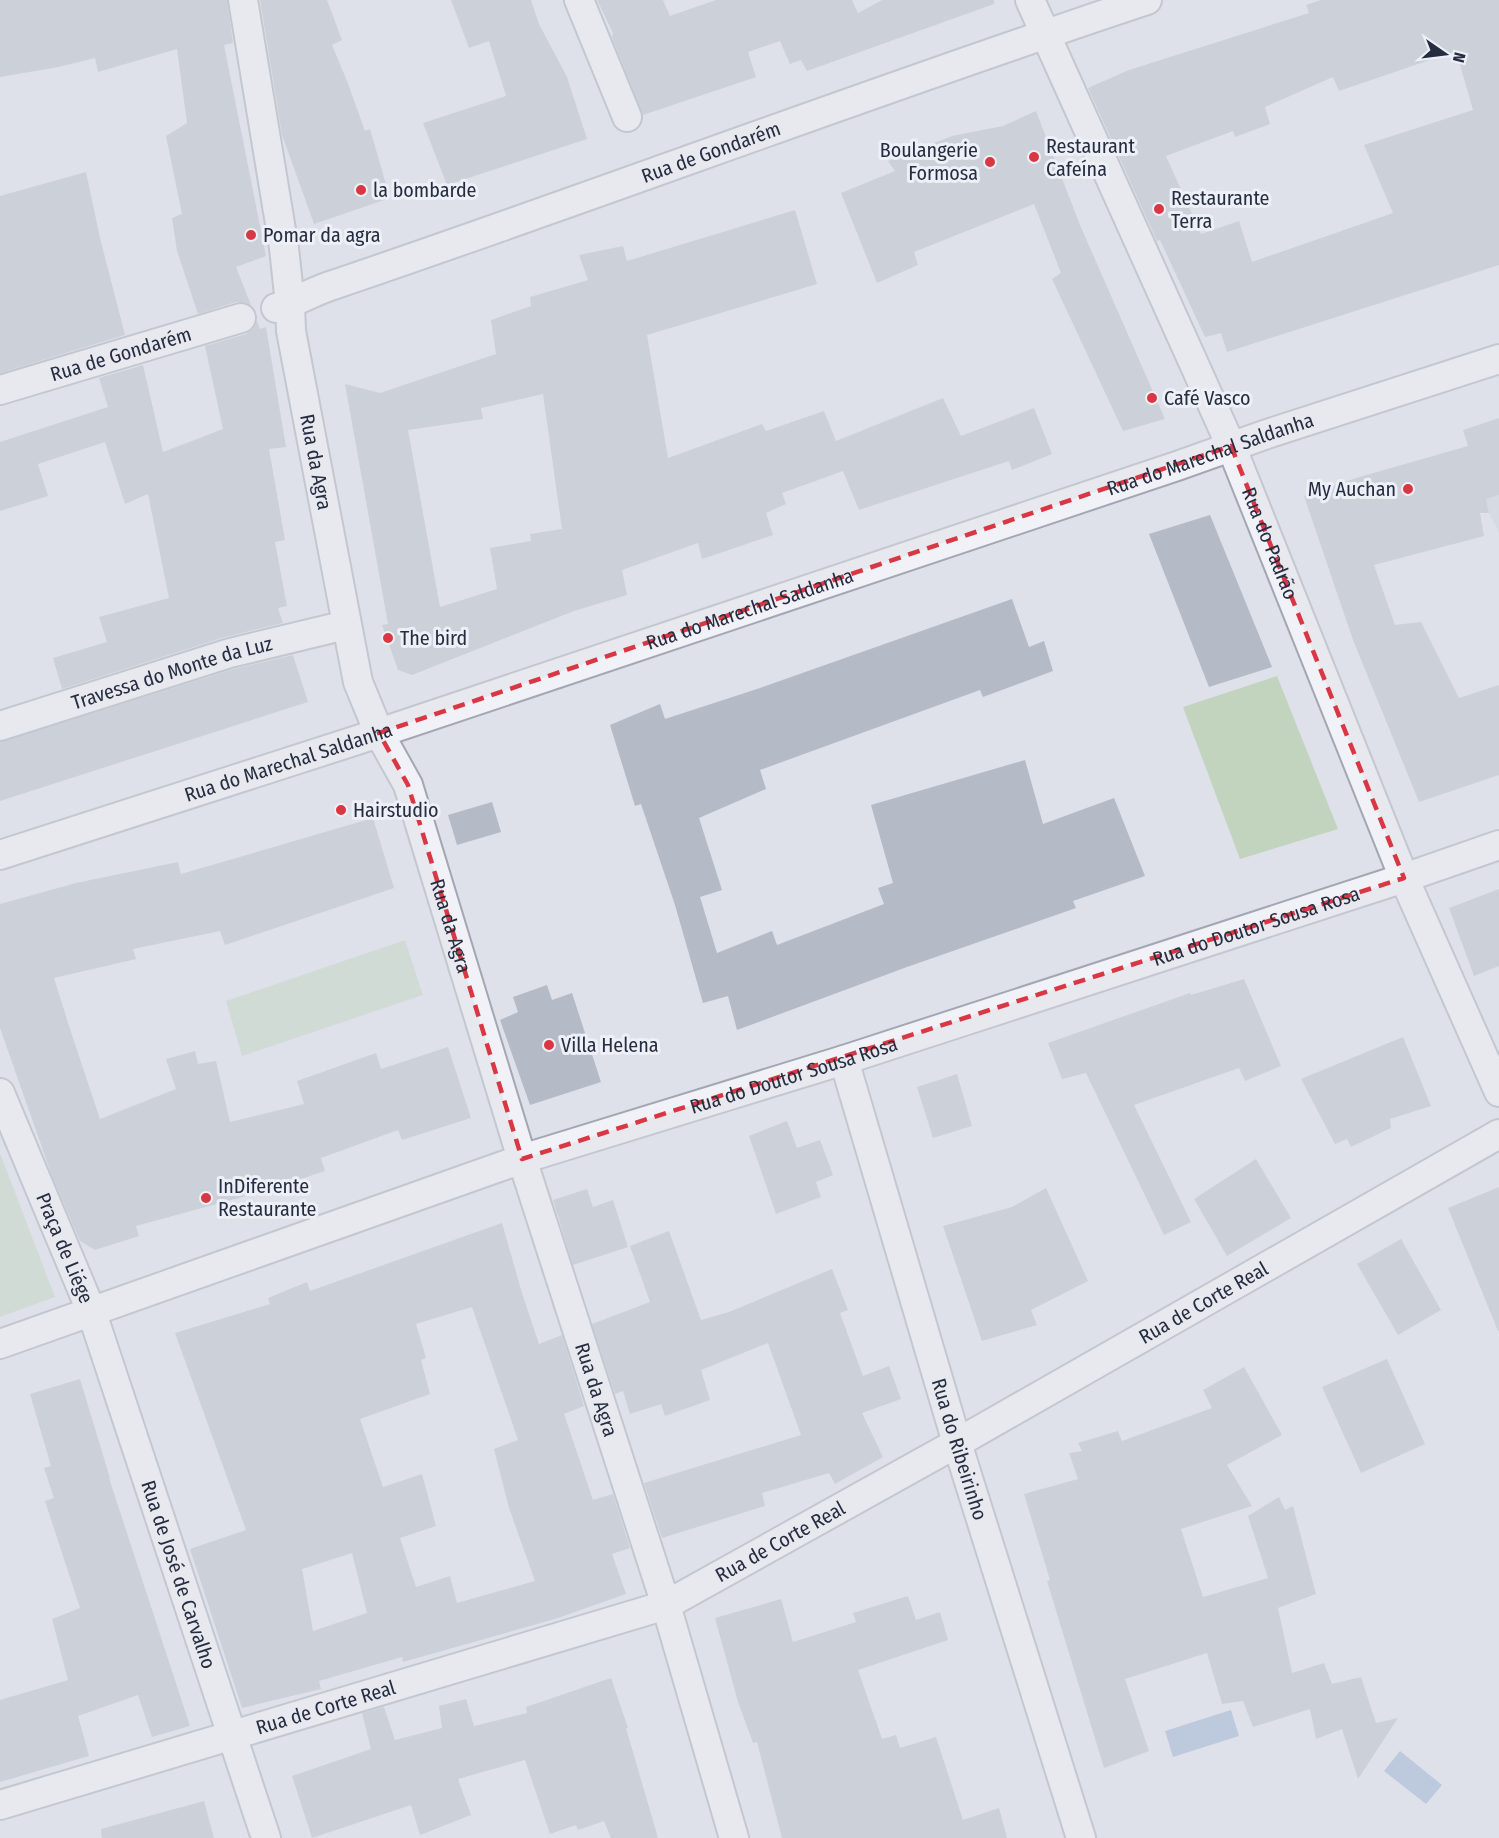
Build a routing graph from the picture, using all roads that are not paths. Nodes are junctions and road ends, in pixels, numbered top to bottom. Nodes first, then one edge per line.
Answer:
1 (243, 0) edge
2 (579, 0) edge
3 (1030, 0) edge
4 (1147, 0) edge
5 (1046, 33) junction
6 (627, 117) dead end
7 (283, 306) junction
8 (237, 319) dead end
9 (1499, 359) edge
10 (0, 390) edge
11 (1231, 446) junction
12 (346, 625) junction
13 (0, 726) edge
14 (380, 733) junction
15 (1499, 844) edge
16 (0, 855) edge
17 (1404, 878) junction
18 (844, 1060) junction
19 (0, 1092) edge
20 (1499, 1092) edge
21 (1499, 1134) edge
22 (522, 1160) junction
23 (92, 1313) junction
24 (0, 1344) edge
25 (957, 1443) junction
26 (666, 1605) junction
27 (232, 1736) junction
28 (0, 1806) edge
29 (266, 1838) edge
30 (734, 1838) edge
31 (1081, 1838) edge

1 - 7 street, Rua da Agra
2 - 6 street
3 - 5 street, Rua do Padrão
4 - 5 street, Rua de Gondarém
5 - 7 street, Rua de Gondarém
5 - 11 street, Rua do Padrão
7 - 12 street, Rua da Agra
8 - 10 street, Rua de Gondarém
9 - 11 street, Rua do Marechal Saldanha
11 - 14 street, Rua do Marechal Saldanha
11 - 17 street, Rua do Padrão
12 - 13 street, Travessa do Monte da Luz
12 - 14 street, Rua da Agra
14 - 16 street, Rua do Marechal Saldanha
14 - 22 street, Rua da Agra
15 - 17 street, Rua do Doutor Sousa Rosa
17 - 18 street, Rua do Doutor Sousa Rosa
17 - 20 street, Rua do Padrão
18 - 22 street, Rua do Doutor Sousa Rosa
18 - 25 street, Rua do Ribeirinho
19 - 23 street, Praça de Liége
21 - 25 street, Rua de Corte Real
22 - 23 street, Rua do Doutor Sousa Rosa
22 - 26 street, Rua da Agra
23 - 24 street, Praça de Liége
23 - 27 street, Rua de José de Carvalho
25 - 26 street, Rua de Corte Real
25 - 31 street, Rua do Ribeirinho
26 - 27 street, Rua de Corte Real
26 - 30 street, Rua da Agra
27 - 28 street, Rua de Corte Real
27 - 29 street, Rua de José de Carvalho

